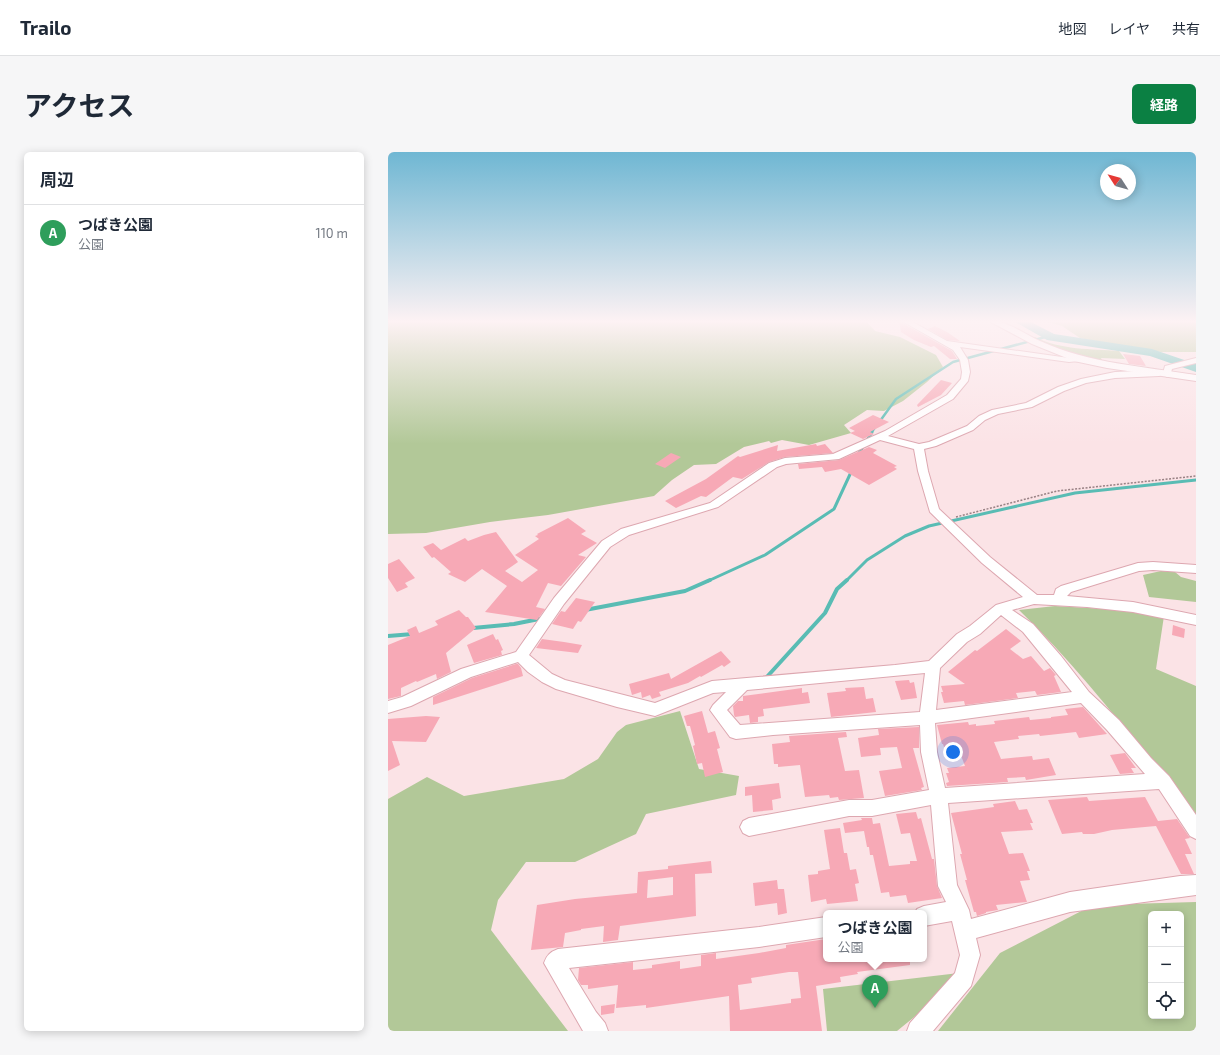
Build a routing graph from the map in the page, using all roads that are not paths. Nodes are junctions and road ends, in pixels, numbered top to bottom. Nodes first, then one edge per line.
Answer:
1 (964, 362) edge
2 (1096, 362) edge
3 (1186, 362) edge
4 (1163, 374) junction
5 (1196, 378) edge
6 (879, 437) junction
7 (919, 447) junction
8 (1196, 569) edge
9 (1034, 599) junction
10 (1060, 601) junction
11 (1001, 608) junction
12 (1196, 620) edge
13 (521, 656) junction
14 (932, 666) junction
15 (743, 684) junction
16 (1084, 696) junction
17 (388, 707) edge
18 (927, 718) junction
19 (1163, 781) junction
20 (939, 796) junction
21 (749, 827) dead end
22 (1196, 830) edge
23 (1196, 885) edge
24 (959, 910) junction
25 (927, 915) edge
26 (823, 928) edge
27 (964, 931) junction
28 (597, 1031) edge
29 (918, 1031) edge

1 - 6 street
2 - 4 street
3 - 4 street
4 - 5 street
4 - 7 street
6 - 7 street
6 - 13 street
7 - 9 street
8 - 10 street
9 - 10 street
9 - 11 street
10 - 12 street
11 - 14 street
11 - 16 street
13 - 15 street
13 - 17 street
14 - 15 street
14 - 18 street
15 - 18 street
16 - 18 street
16 - 19 street
18 - 20 street
19 - 20 street
19 - 22 street
20 - 21 street
20 - 24 street
23 - 27 street
24 - 25 street
24 - 27 street
26 - 28 street
27 - 29 street

